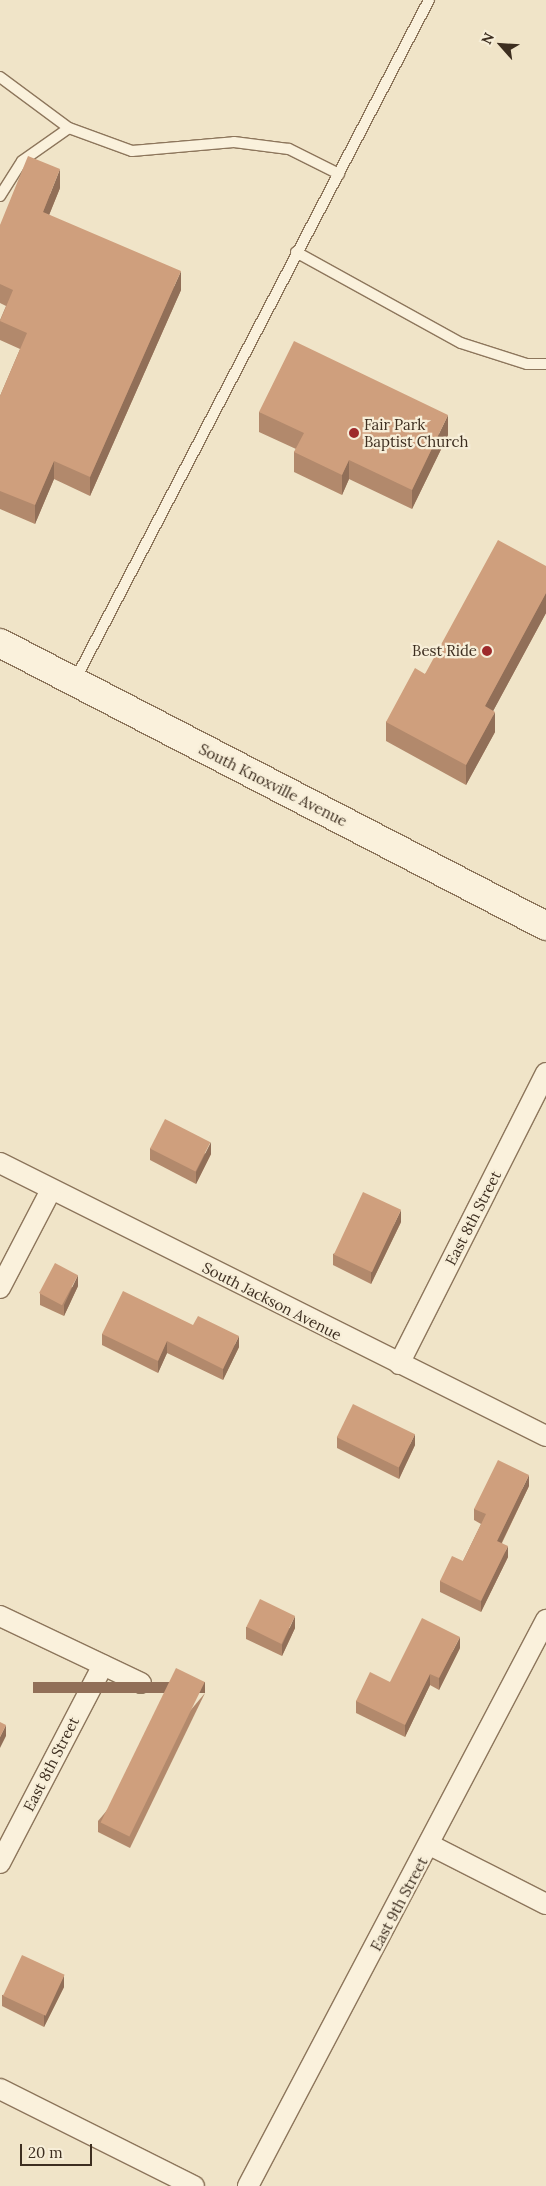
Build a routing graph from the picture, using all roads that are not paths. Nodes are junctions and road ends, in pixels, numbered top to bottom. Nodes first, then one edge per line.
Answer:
1 (429, 0) edge
2 (0, 77) edge
3 (69, 128) junction
4 (339, 174) junction
5 (0, 196) edge
6 (296, 252) junction
7 (546, 364) edge
8 (0, 643) edge
9 (74, 683) junction
10 (546, 926) edge
11 (546, 1072) edge
12 (0, 1163) edge
13 (51, 1190) junction
14 (0, 1288) edge
15 (399, 1364) junction
16 (546, 1436) edge
17 (0, 1616) edge
18 (546, 1620) edge
19 (103, 1665) junction
20 (141, 1684) dead end
21 (430, 1845) junction
22 (0, 1864) edge
23 (546, 1904) edge
24 (0, 2089) edge
25 (194, 2186) edge
26 (248, 2186) edge

1 - 4 lane
2 - 3 lane
3 - 4 lane
3 - 5 lane
4 - 6 lane
6 - 7 lane
6 - 9 lane
8 - 9 main road, South Knoxville Avenue
9 - 10 main road, South Knoxville Avenue
11 - 15 street, East 8th Street
12 - 13 street, South Jackson Avenue
13 - 14 street
13 - 15 street, South Jackson Avenue
15 - 16 street, South Jackson Avenue
17 - 19 street
18 - 21 street, East 9th Street
19 - 20 street
19 - 22 street, East 8th Street
21 - 23 street
21 - 26 street, East 9th Street
24 - 25 street

